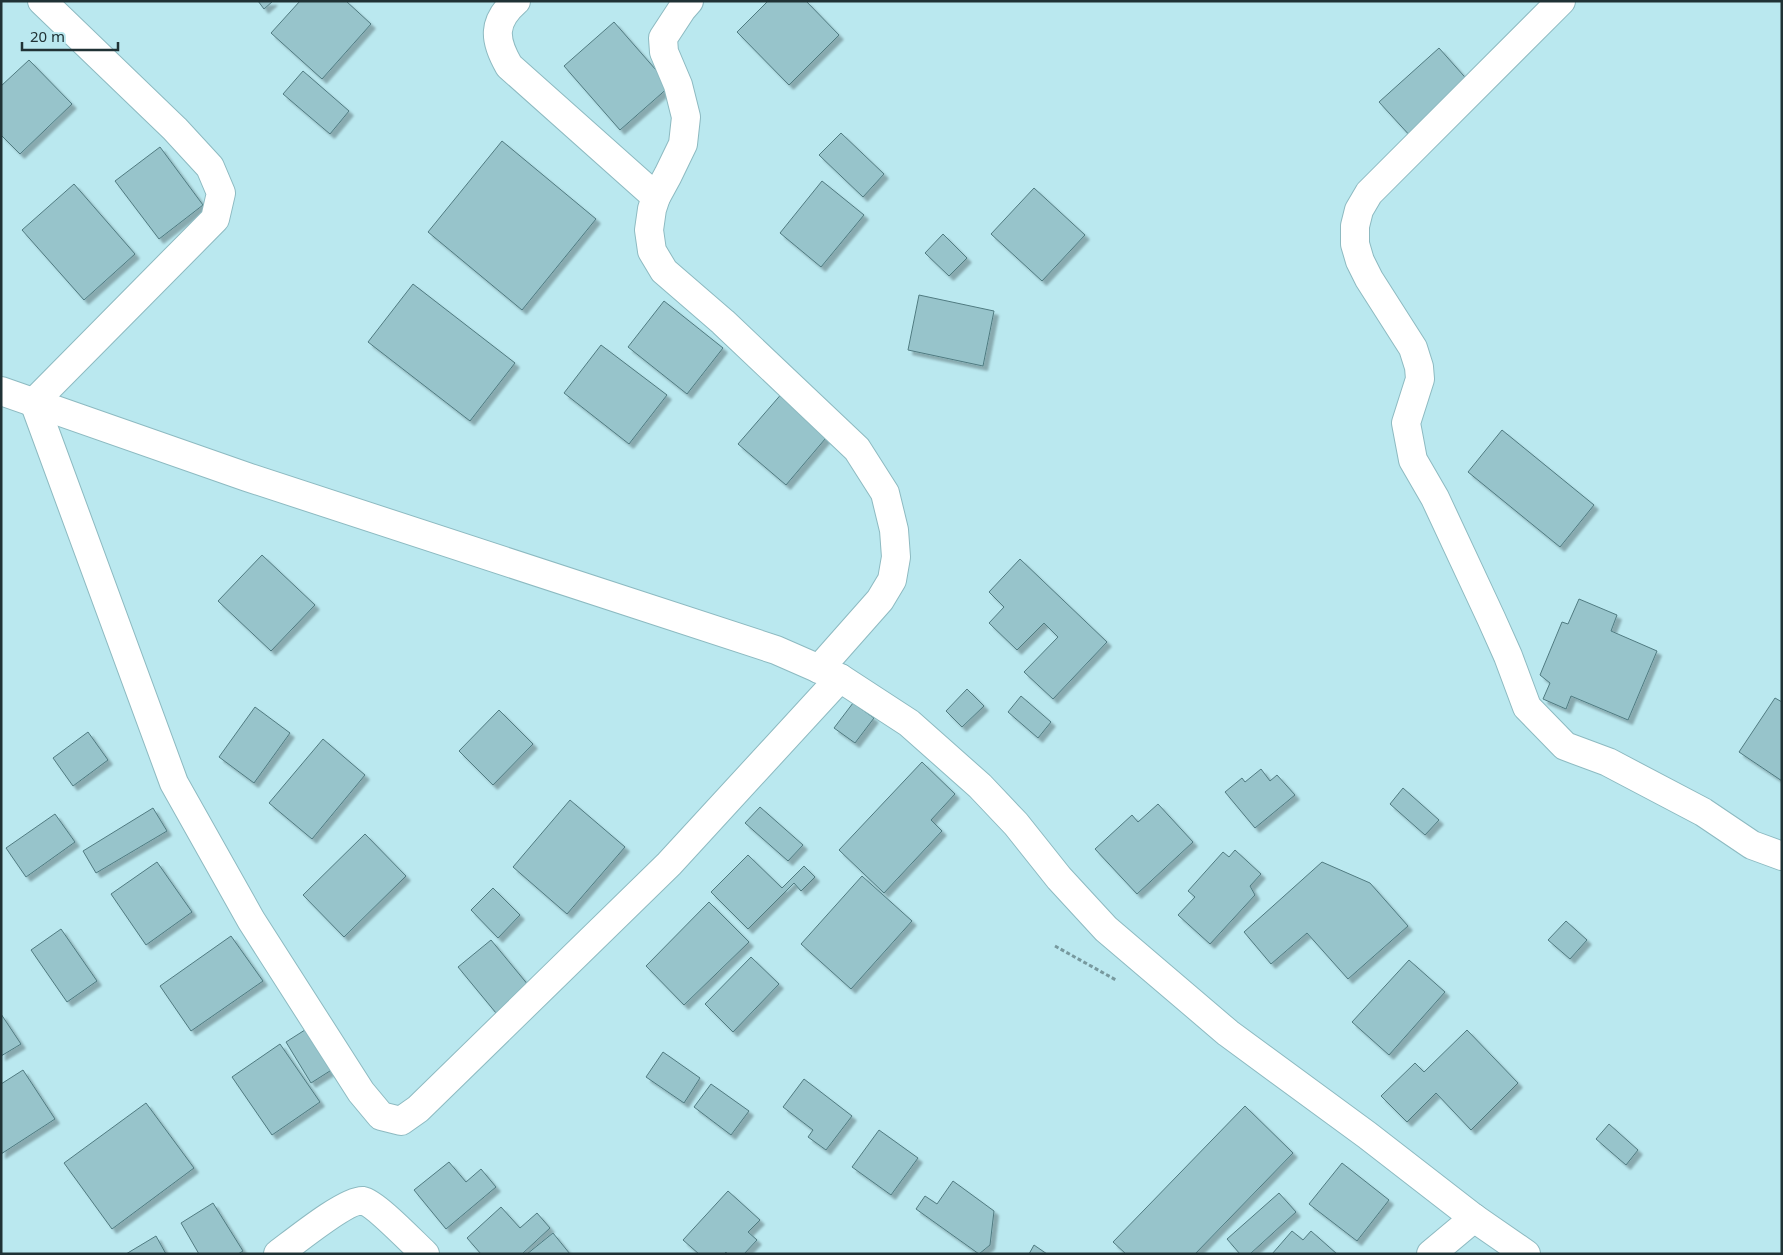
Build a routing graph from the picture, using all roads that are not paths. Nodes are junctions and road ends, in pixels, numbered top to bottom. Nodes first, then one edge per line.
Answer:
1 (42, 1) edge
2 (516, 1) edge
3 (689, 1) edge
4 (1562, 1) edge
5 (656, 197) junction
6 (1, 392) edge
7 (34, 402) junction
8 (830, 673) junction
9 (1782, 856) edge
10 (1474, 1218) junction
11 (278, 1254) edge
12 (425, 1254) edge
13 (1432, 1254) edge
14 (1526, 1254) edge

1 - 7 street
2 - 5 street
3 - 5 street
4 - 9 street
5 - 8 street
6 - 7 street
7 - 8 street
7 - 8 street
8 - 10 street
10 - 13 street
10 - 14 street
11 - 12 street

